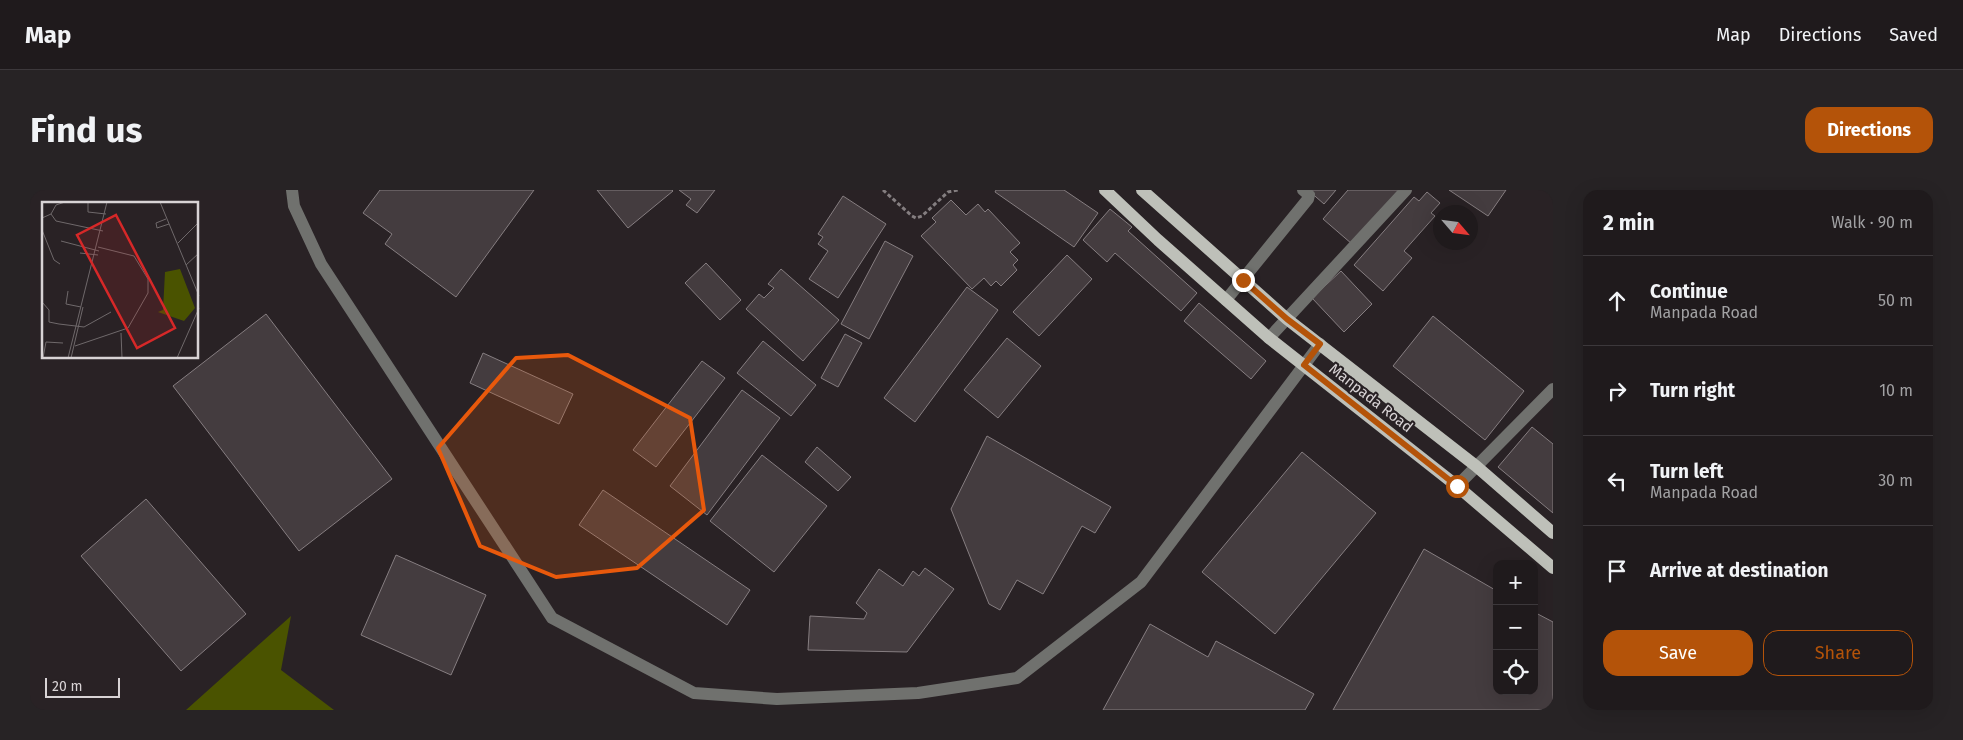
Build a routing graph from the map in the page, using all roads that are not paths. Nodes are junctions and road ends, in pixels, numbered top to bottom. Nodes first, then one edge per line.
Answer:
1 (292, 190) edge
2 (1105, 190) edge
3 (1142, 190) edge
4 (1303, 190) edge
5 (1406, 190) edge
6 (1243, 280) junction
7 (1226, 300) junction
8 (1287, 319) junction
9 (1270, 338) junction
10 (1320, 344) junction
11 (1304, 365) junction
12 (1553, 389) edge
13 (1476, 466) junction
14 (1457, 486) junction
15 (1553, 533) edge
16 (1553, 568) edge

1 - 11 street
2 - 7 main road, Manpada Road
3 - 6 main road, Manpada Road
4 - 6 street
5 - 8 street
6 - 7 street
6 - 8 main road, Manpada Road
7 - 9 main road, Manpada Road
8 - 9 street
8 - 10 main road, Manpada Road
9 - 11 main road, Manpada Road
10 - 11 street
10 - 13 main road, Manpada Road
11 - 14 main road, Manpada Road
12 - 13 street
13 - 14 street
13 - 15 main road, Manpada Road
14 - 16 main road, Manpada Road

